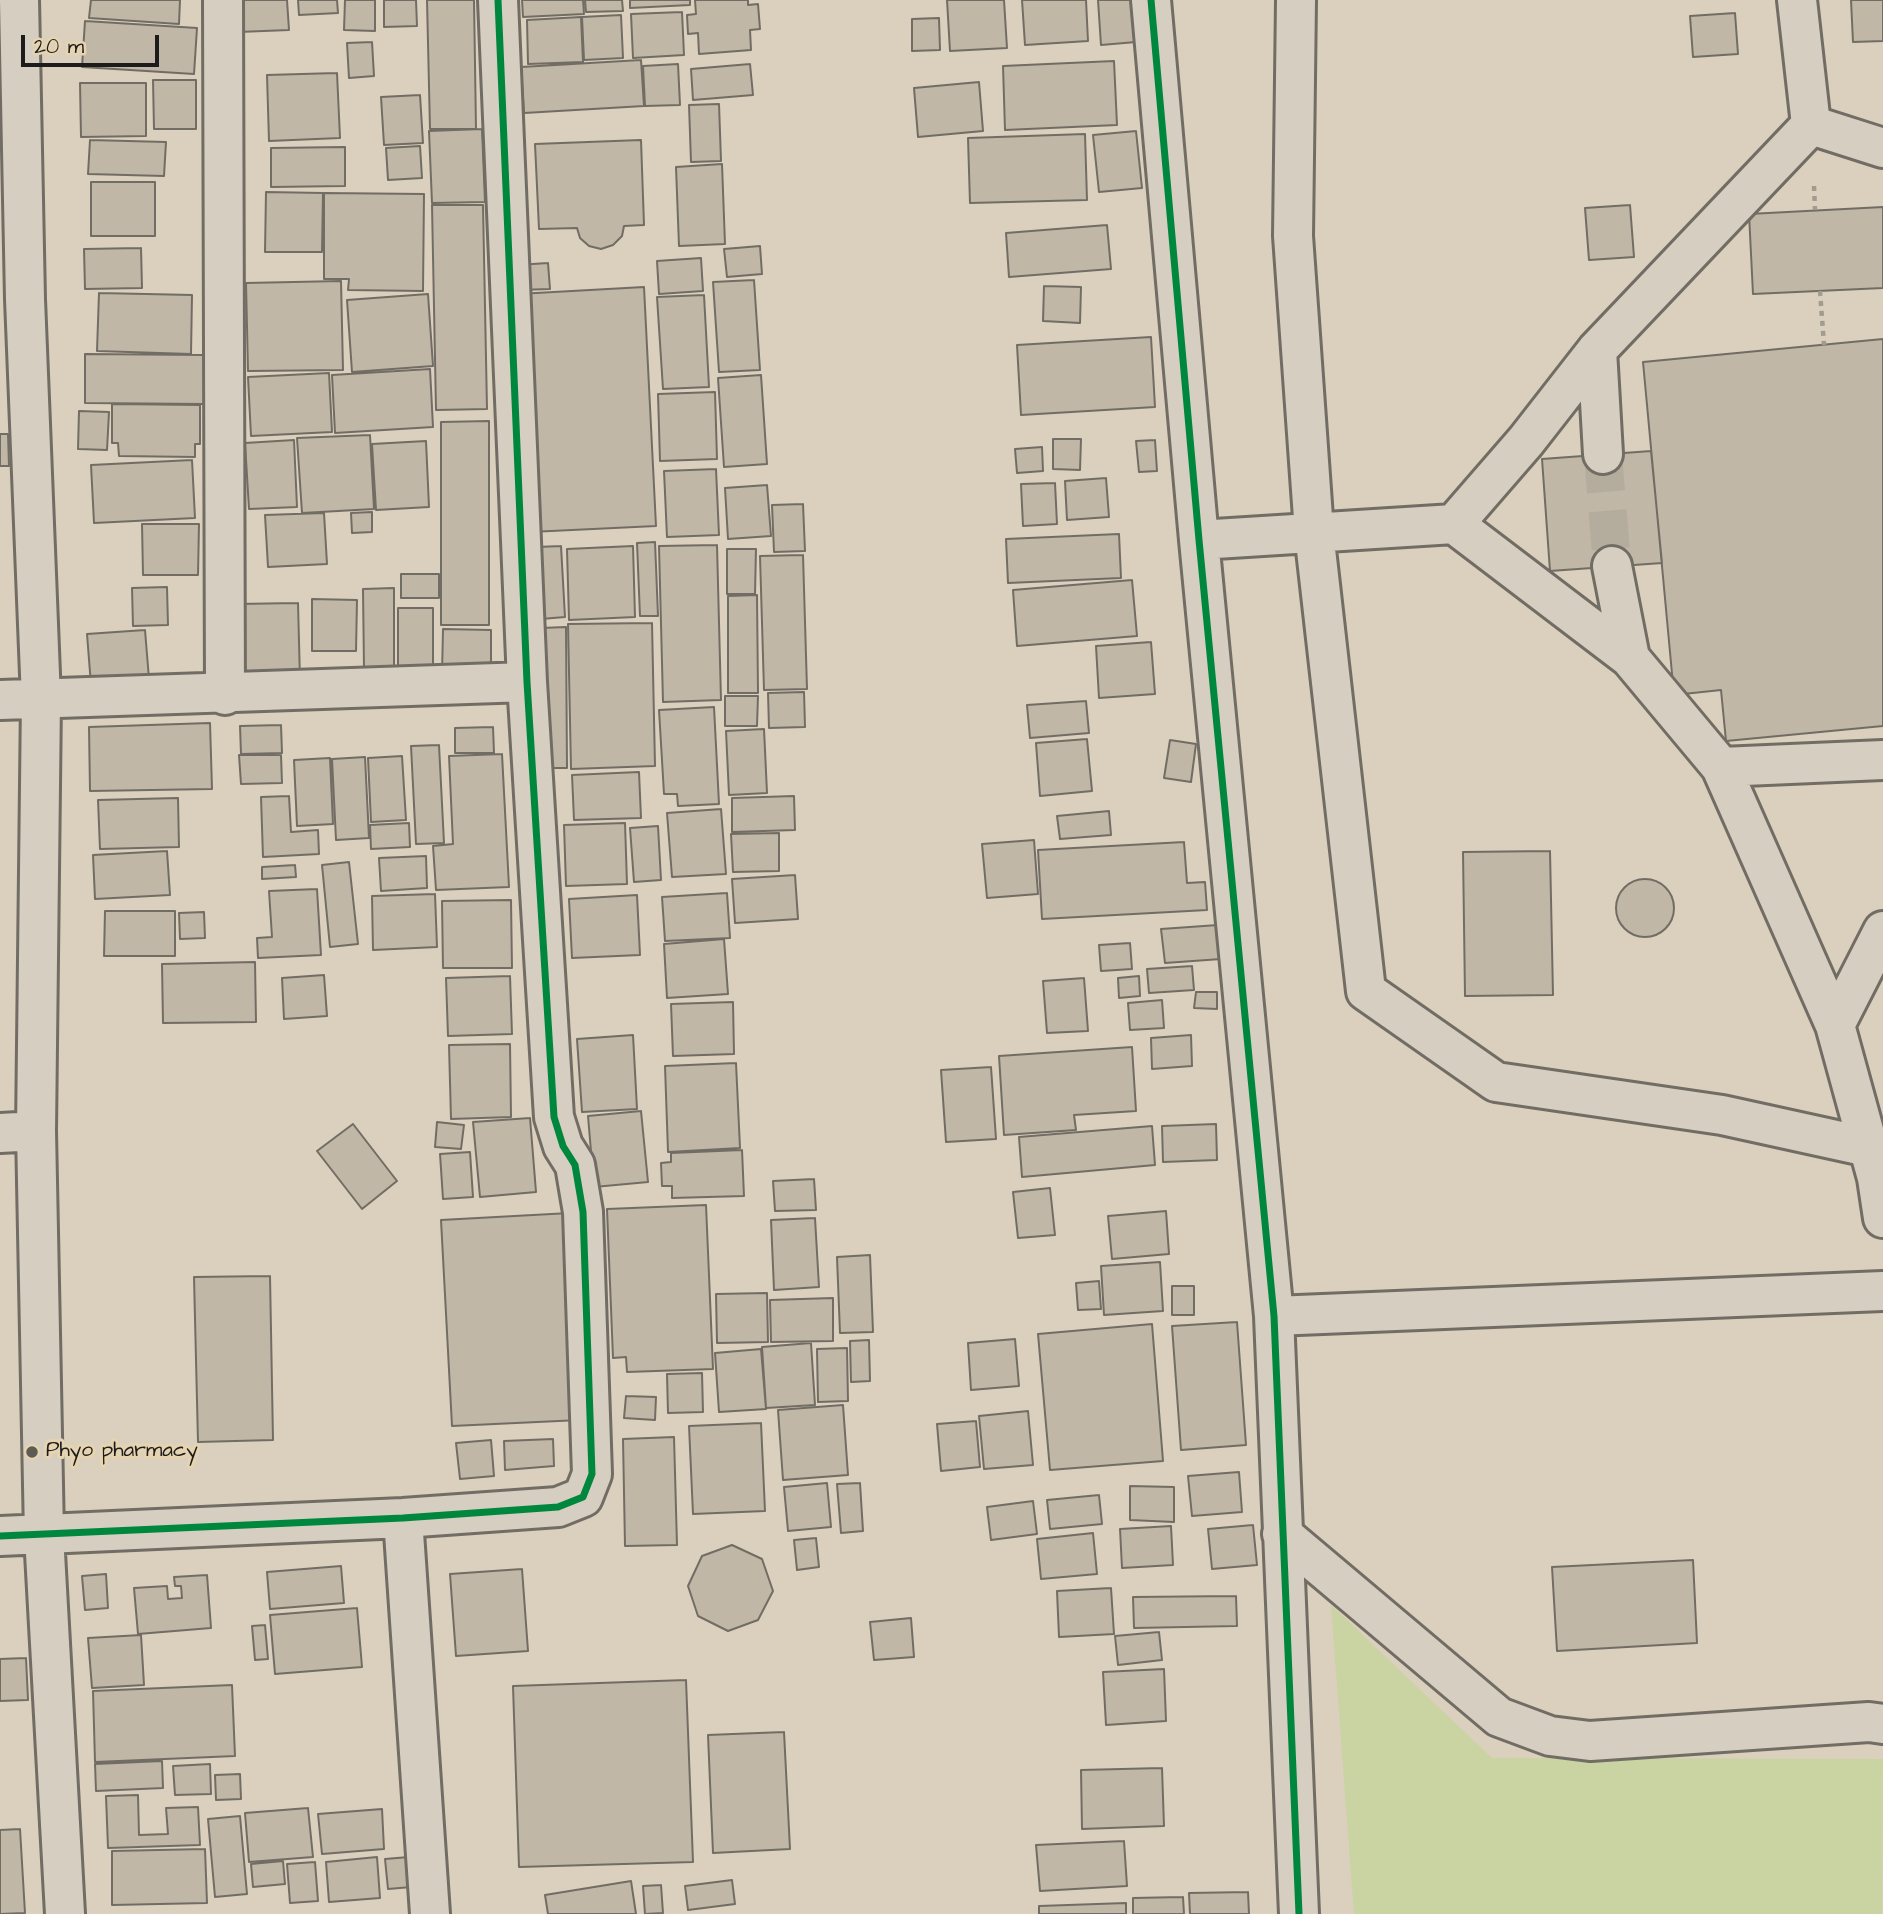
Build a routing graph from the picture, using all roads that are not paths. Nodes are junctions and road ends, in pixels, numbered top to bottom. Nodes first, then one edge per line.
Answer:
1 (19, 0) edge
2 (223, 0) edge
3 (498, 0) edge
4 (1151, 0) edge
5 (1296, 0) edge
6 (1797, 0) edge
7 (1811, 125) junction
8 (1883, 148) edge
9 (13, 299) edge
10 (1597, 349) junction
11 (1603, 454) tunnel mouth
12 (1454, 524) junction
13 (1314, 532) junction
14 (1199, 540) junction
15 (1612, 566) tunnel mouth
16 (1630, 658) junction
17 (527, 682) junction
18 (225, 695) junction
19 (41, 699) junction
20 (0, 700) edge
21 (1883, 760) edge
22 (1721, 767) junction
23 (1883, 931) edge
24 (1835, 1025) junction
25 (18, 1132) edge
26 (1868, 1147) junction
27 (1883, 1218) edge
28 (1883, 1291) edge
29 (1274, 1316) junction
30 (403, 1518) junction
31 (1282, 1534) junction
32 (44, 1535) junction
33 (0, 1536) edge
34 (1883, 1724) edge
35 (65, 1914) edge
36 (430, 1914) edge
37 (1299, 1914) edge

1 - 9 street
2 - 18 street
3 - 17 street
4 - 14 street
5 - 13 street
6 - 7 street
7 - 8 street
7 - 10 street
9 - 19 street
10 - 11 street
10 - 12 street
12 - 13 street
12 - 16 street
13 - 14 street
13 - 26 street
14 - 29 street
15 - 16 street
16 - 22 street
17 - 18 street
17 - 30 street
18 - 19 street
19 - 20 street
19 - 25 street
21 - 22 street
22 - 24 street
23 - 24 street
24 - 26 street
25 - 32 street
26 - 27 street
28 - 29 street
29 - 31 street
30 - 32 street
30 - 36 street
31 - 34 street
31 - 37 street
32 - 33 street
32 - 35 street

